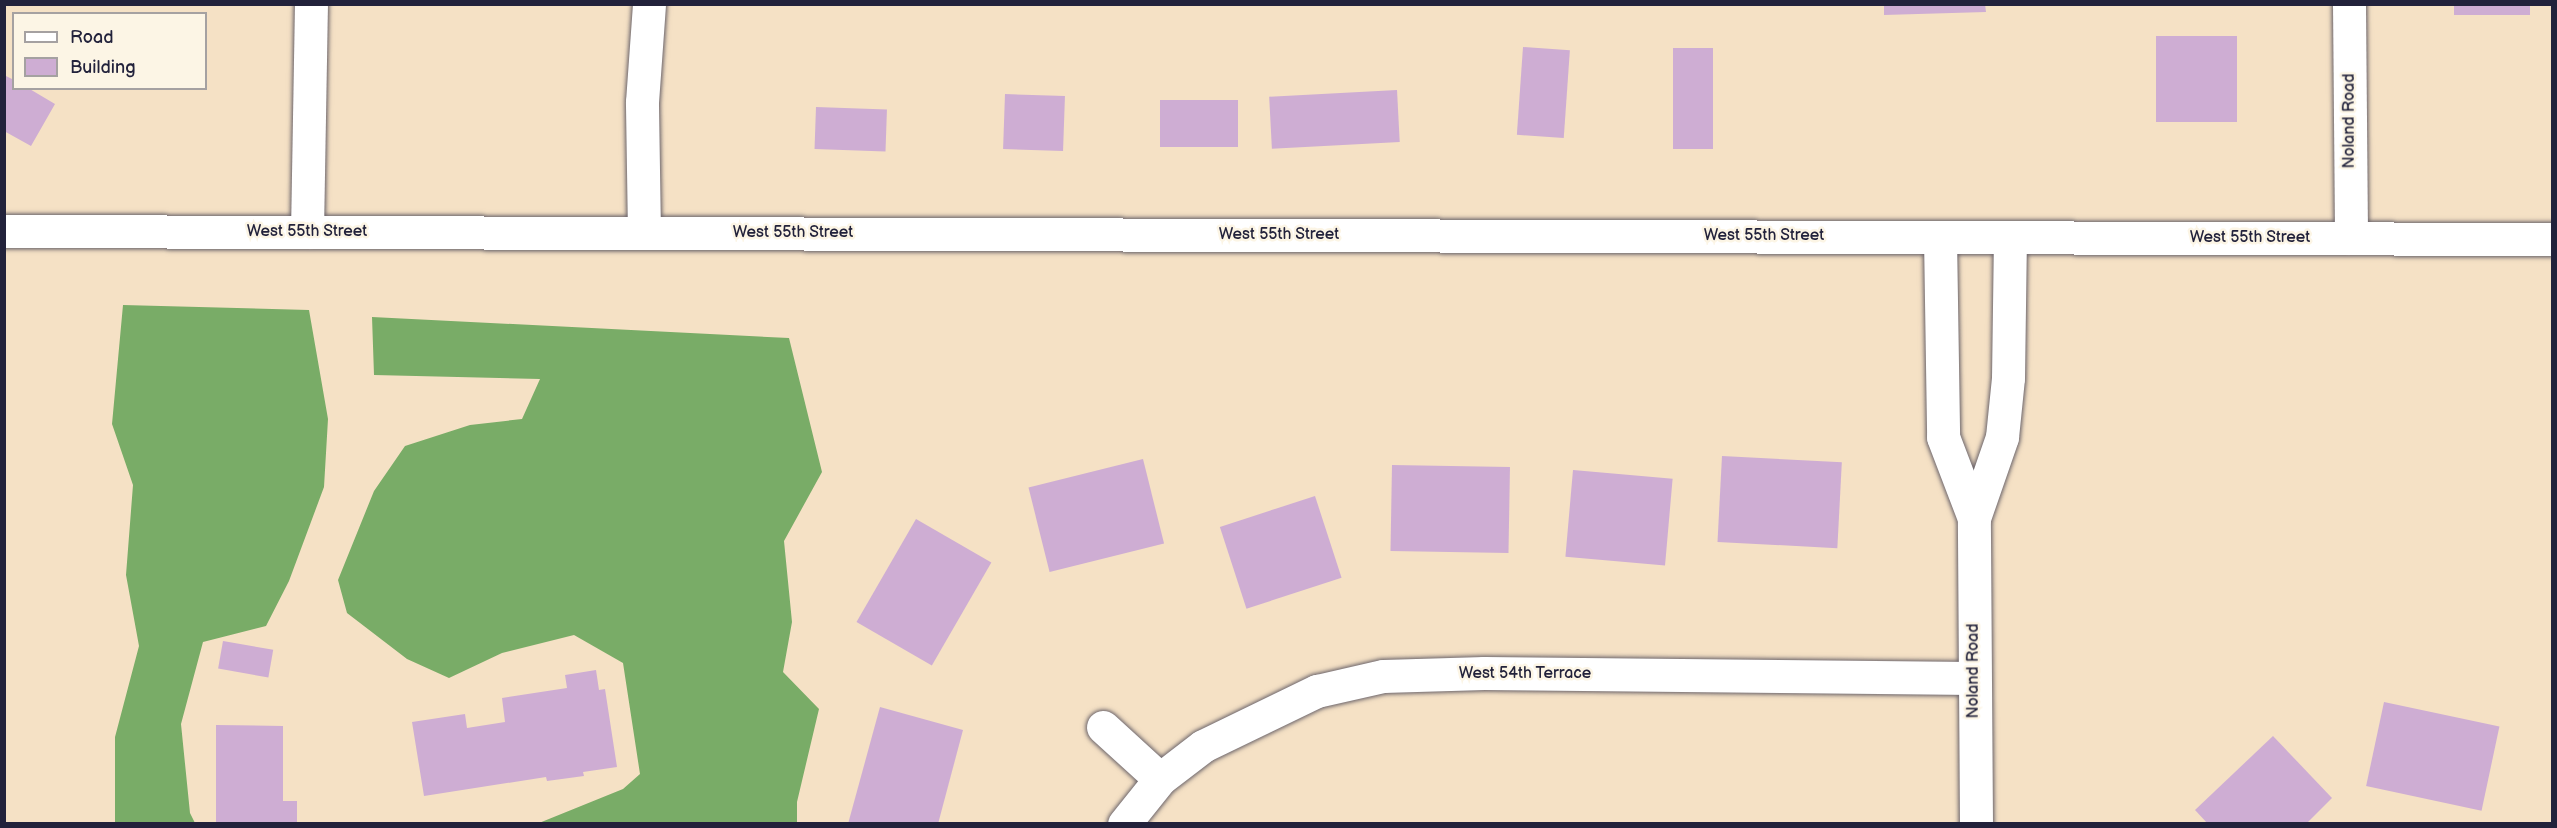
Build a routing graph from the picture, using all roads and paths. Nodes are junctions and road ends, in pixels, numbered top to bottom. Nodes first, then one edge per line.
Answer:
1 (311, 4) edge
2 (649, 4) edge
3 (2349, 4) edge
4 (4, 231) edge
5 (307, 232) junction
6 (644, 232) junction
7 (1940, 237) junction
8 (2010, 237) junction
9 (2351, 238) junction
10 (2553, 239) edge
11 (1974, 518) junction
12 (1973, 678) junction
13 (1103, 727) dead end
14 (1160, 778) junction
15 (1124, 824) edge
16 (1976, 824) edge

1 - 5 street
2 - 6 street
3 - 9 street, Noland Road
4 - 5 street, West 55th Street
5 - 6 street, West 55th Street
6 - 7 street, West 55th Street
7 - 8 street, West 55th Street
7 - 11 street, Noland Road
8 - 9 street, West 55th Street
8 - 11 street, Noland Road
9 - 10 street, West 55th Street
11 - 12 street, Noland Road
12 - 14 street, West 54th Terrace
12 - 16 street, Noland Road
13 - 14 street
14 - 15 street, West 54th Terrace

